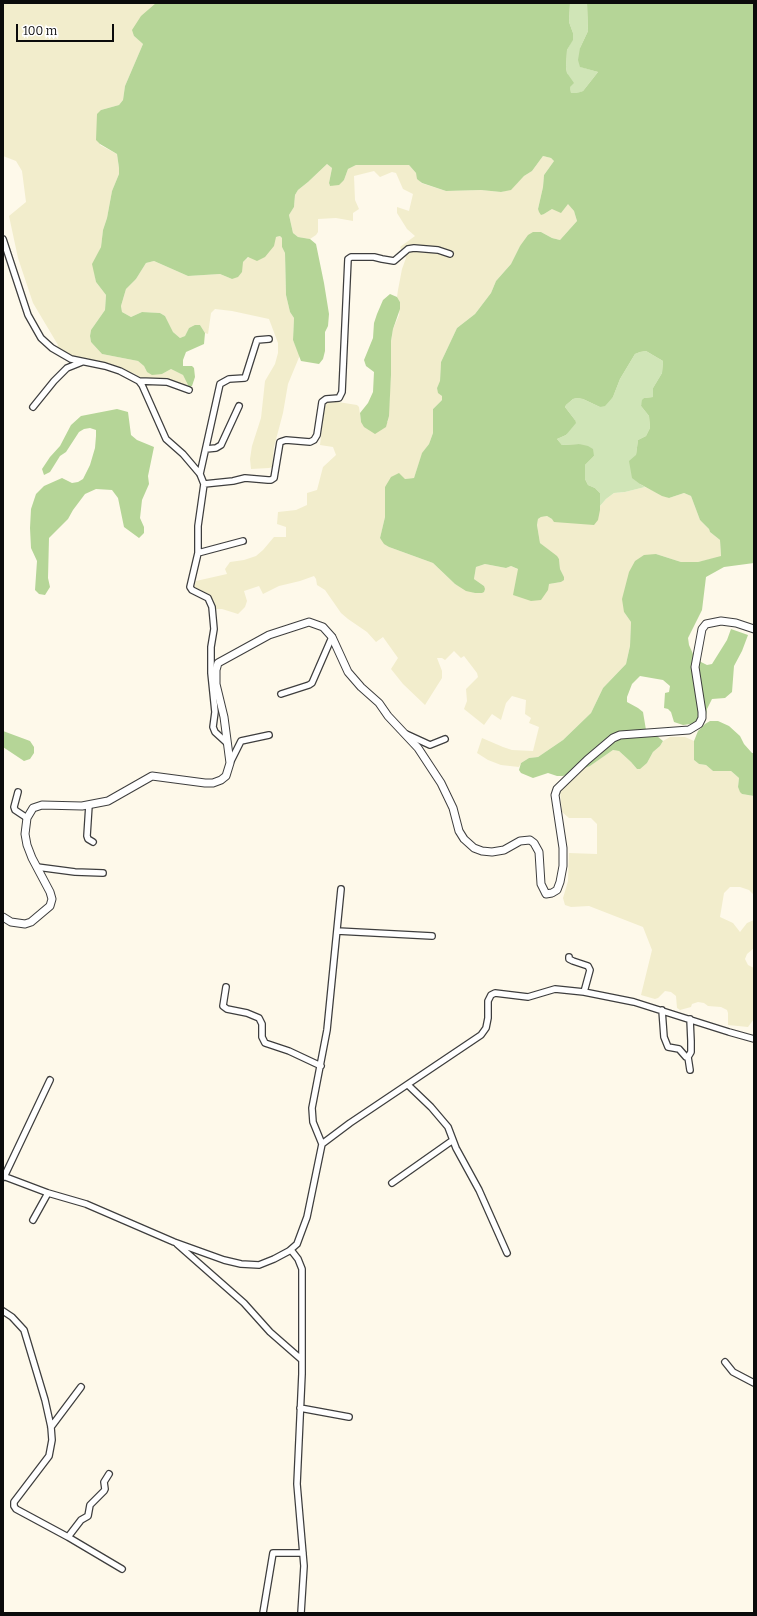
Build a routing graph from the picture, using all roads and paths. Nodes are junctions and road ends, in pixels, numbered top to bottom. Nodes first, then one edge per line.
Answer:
1 (3, 239) edge
2 (450, 254) dead end
3 (269, 339) dead end
4 (83, 362) junction
5 (139, 381) junction
6 (190, 390) dead end
7 (239, 406) dead end
8 (34, 407) dead end
9 (206, 449) junction
10 (200, 474) junction
11 (204, 484) junction
12 (243, 541) dead end
13 (198, 554) junction
14 (754, 628) edge
15 (332, 637) junction
16 (281, 694) dead end
17 (404, 733) junction
18 (269, 735) dead end
19 (445, 739) dead end
20 (227, 743) junction
21 (230, 763) junction
22 (18, 792) dead end
23 (89, 805) junction
24 (27, 818) junction
25 (93, 842) dead end
26 (37, 867) junction
27 (103, 873) dead end
28 (341, 889) dead end
29 (3, 917) edge
30 (337, 931) junction
31 (432, 936) dead end
32 (569, 957) dead end
33 (226, 987) dead end
34 (584, 992) junction
35 (662, 1010) junction
36 (690, 1019) junction
37 (754, 1039) edge
38 (688, 1057) junction
39 (321, 1066) junction
40 (690, 1070) dead end
41 (50, 1080) dead end
42 (408, 1085) junction
43 (453, 1140) junction
44 (322, 1144) junction
45 (4, 1176) edge
46 (392, 1183) dead end
47 (48, 1193) junction
48 (33, 1220) dead end
49 (174, 1242) junction
50 (291, 1250) junction
51 (507, 1253) dead end
52 (3, 1311) edge
53 (302, 1361) junction
54 (725, 1362) dead end
55 (754, 1383) edge
56 (81, 1387) dead end
57 (300, 1408) junction
58 (349, 1417) dead end
59 (51, 1427) junction
60 (109, 1474) dead end
61 (68, 1537) junction
62 (303, 1553) junction
63 (122, 1569) dead end
64 (263, 1613) edge
65 (302, 1613) edge

1 - 4 street
2 - 11 street
3 - 9 street
4 - 5 street
4 - 8 street
5 - 6 street
5 - 10 street
7 - 9 street
9 - 10 street
10 - 11 street
11 - 13 street
12 - 13 street
13 - 20 street
14 - 17 street
15 - 16 street
15 - 17 street
15 - 20 street
17 - 19 street
18 - 21 street
20 - 21 street
21 - 23 street
22 - 24 street
23 - 24 street
23 - 25 street
24 - 26 street
26 - 27 street
26 - 29 street
28 - 30 street
30 - 31 street
30 - 39 street
32 - 34 street
33 - 39 street
34 - 35 street
34 - 42 street
35 - 36 street
35 - 38 street
36 - 37 street
36 - 38 street
38 - 40 street
39 - 44 street
41 - 45 street
42 - 43 street
42 - 44 street
43 - 46 street
43 - 51 street
44 - 50 street
45 - 47 street
47 - 48 street
47 - 49 street
49 - 50 street
49 - 53 street
50 - 53 street
52 - 59 street
53 - 57 street
54 - 55 street
56 - 59 street
57 - 58 street
57 - 62 street
59 - 61 street
60 - 61 street
61 - 63 street
62 - 64 street
62 - 65 street

